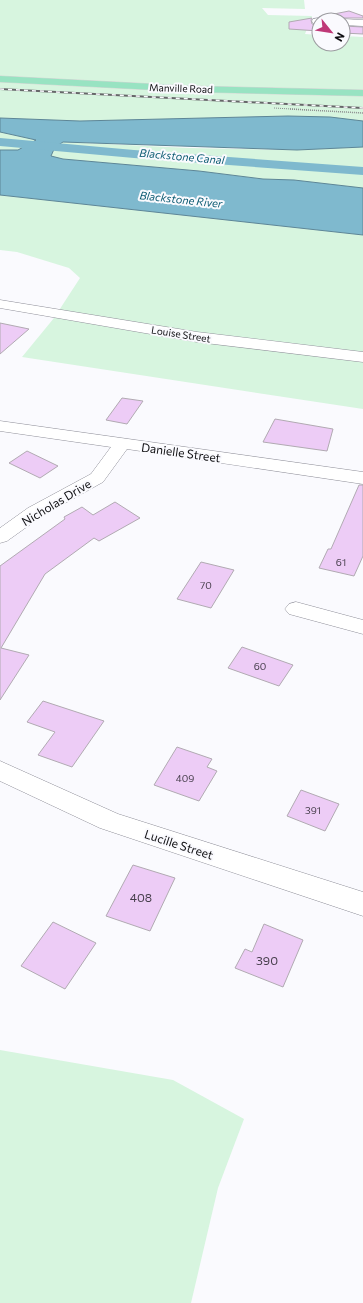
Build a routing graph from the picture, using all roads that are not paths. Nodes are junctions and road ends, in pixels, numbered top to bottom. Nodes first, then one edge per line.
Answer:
1 (351, 22) edge
2 (363, 23) edge
3 (0, 79) edge
4 (363, 93) edge
5 (0, 304) edge
6 (363, 357) edge
7 (0, 426) edge
8 (122, 444) junction
9 (363, 478) edge
10 (0, 537) edge
11 (296, 609) dead end
12 (363, 627) edge
13 (0, 770) edge
14 (363, 904) edge

1 - 2 street
3 - 4 main road, Manville Road
5 - 6 street, Louise Street
7 - 8 street, Danielle Street
8 - 9 street, Danielle Street
8 - 10 street, Nicholas Drive
11 - 12 street
13 - 14 street, Lucille Street

